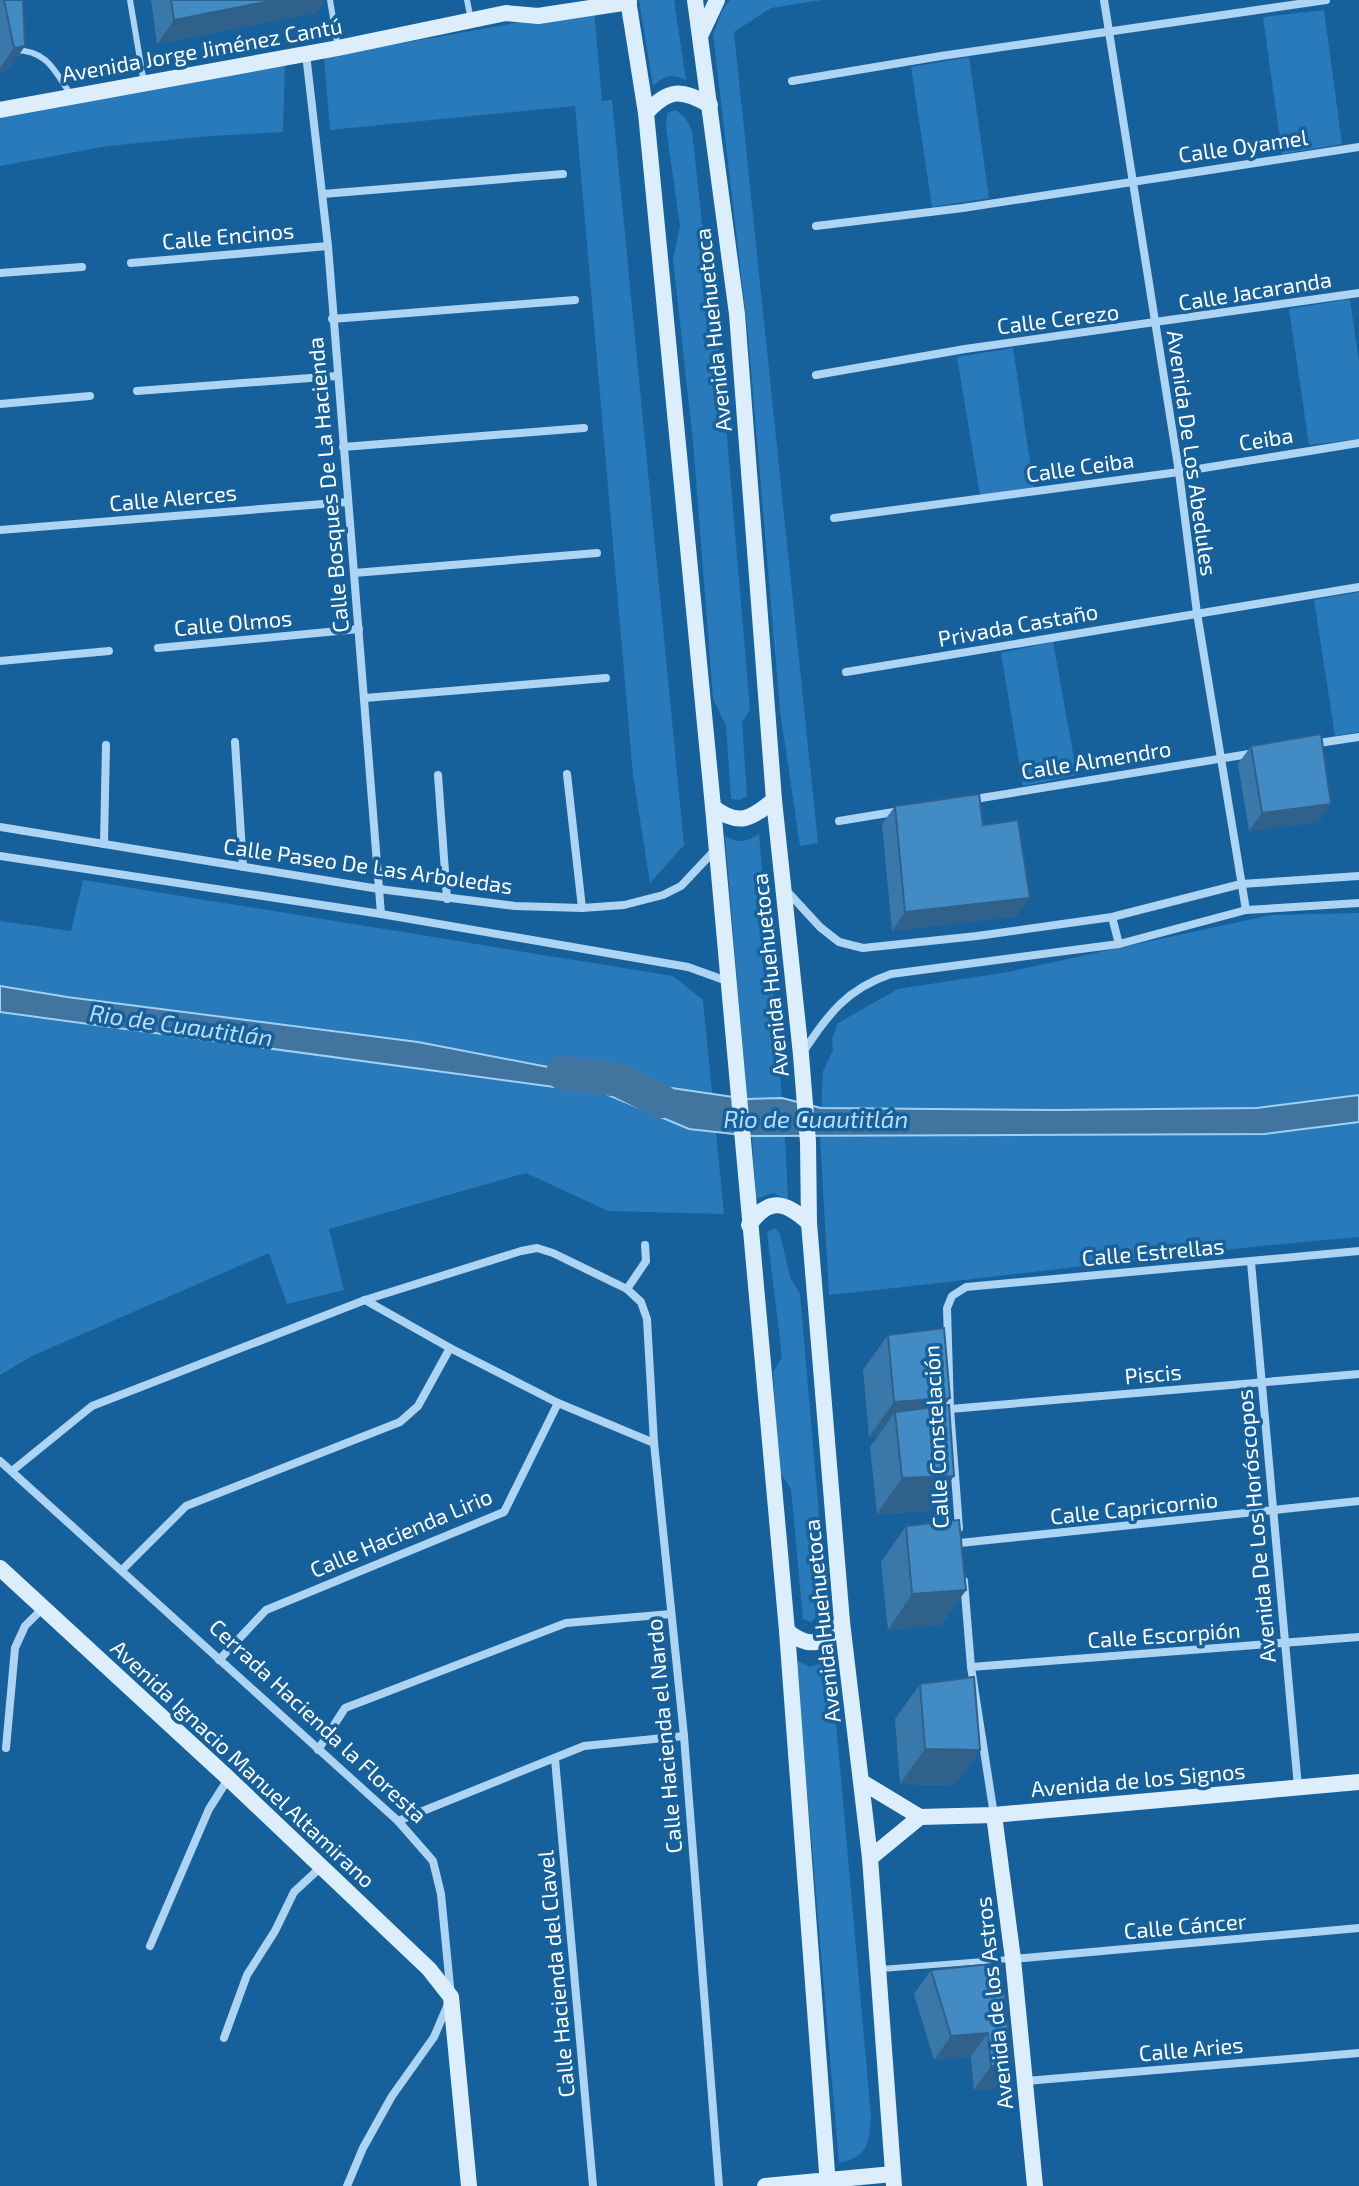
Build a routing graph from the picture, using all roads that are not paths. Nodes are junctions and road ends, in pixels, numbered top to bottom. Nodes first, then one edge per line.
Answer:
1 (130, 0) edge
2 (330, 0) edge
3 (467, 0) edge
4 (523, 0) edge
5 (695, 0) edge
6 (717, 0) edge
7 (1104, 0) edge
8 (1326, 0) edge
9 (629, 1) edge
10 (506, 13) junction
11 (471, 20) junction
12 (1108, 33) junction
13 (700, 36) junction
14 (338, 48) junction
15 (7, 50) edge
16 (306, 53) junction
17 (792, 81) dead end
18 (144, 83) junction
19 (72, 97) junction
20 (710, 105) junction
21 (0, 110) edge
22 (646, 113) junction
23 (1359, 147) edge
24 (563, 174) dead end
25 (1132, 180) junction
26 (323, 194) junction
27 (816, 226) dead end
28 (328, 246) junction
29 (131, 263) dead end
30 (82, 267) dead end
31 (0, 273) edge
32 (1359, 293) edge
33 (575, 300) dead end
34 (332, 319) junction
35 (1155, 324) junction
36 (816, 375) dead end
37 (337, 376) junction
38 (137, 391) dead end
39 (90, 396) dead end
40 (0, 404) edge
41 (584, 428) dead end
42 (1359, 443) edge
43 (343, 447) junction
44 (1179, 472) junction
45 (348, 502) junction
46 (834, 518) dead end
47 (0, 530) edge
48 (597, 553) dead end
49 (354, 573) junction
50 (1359, 587) edge
51 (1197, 613) junction
52 (359, 629) junction
53 (158, 648) dead end
54 (109, 651) dead end
55 (0, 661) edge
56 (846, 672) dead end
57 (606, 678) dead end
58 (365, 698) junction
59 (1359, 737) edge
60 (235, 742) dead end
61 (106, 745) dead end
62 (1297, 747) edge
63 (1266, 751) edge
64 (1220, 758) junction
65 (567, 774) dead end
66 (438, 775) dead end
67 (774, 800) junction
68 (961, 801) edge
69 (713, 807) junction
70 (915, 808) edge
71 (839, 821) dead end
72 (0, 827) edge
73 (104, 844) junction
74 (715, 850) junction
75 (0, 856) edge
76 (243, 867) junction
77 (1359, 876) edge
78 (1241, 884) junction
79 (784, 887) junction
80 (379, 889) junction
81 (447, 899) junction
82 (1359, 903) edge
83 (582, 908) junction
84 (1246, 910) junction
85 (381, 914) junction
86 (1112, 917) junction
87 (1119, 944) junction
88 (727, 981) junction
89 (801, 1055) junction
90 (809, 1223) junction
91 (749, 1225) junction
92 (645, 1245) dead end
93 (1359, 1251) edge
94 (1251, 1262) junction
95 (627, 1289) junction
96 (952, 1296) joint
97 (365, 1300) junction
98 (450, 1348) junction
99 (1359, 1374) edge
100 (1261, 1383) junction
101 (558, 1403) junction
102 (950, 1409) junction
103 (654, 1443) junction
104 (0, 1461) edge
105 (12, 1471) junction
106 (1359, 1501) edge
107 (1274, 1512) junction
108 (960, 1543) junction
109 (962, 1559) edge
110 (0, 1568) edge
111 (122, 1570) junction
112 (963, 1574) edge
113 (43, 1608) junction
114 (671, 1614) junction
115 (842, 1622) junction
116 (787, 1631) junction
117 (1359, 1637) edge
118 (1286, 1644) junction
119 (219, 1660) junction
120 (971, 1667) junction
121 (684, 1736) junction
122 (6, 1748) dead end
123 (318, 1750) junction
124 (555, 1759) junction
125 (228, 1778) junction
126 (862, 1782) junction
127 (1359, 1782) edge
128 (1298, 1788) junction
129 (994, 1815) junction
130 (920, 1817) junction
131 (398, 1821) junction
132 (870, 1858) junction
133 (321, 1866) junction
134 (1359, 1928) edge
135 (150, 1946) dead end
136 (1013, 1959) junction
137 (879, 1969) junction
138 (451, 1997) junction
139 (224, 2038) dead end
140 (1359, 2053) edge
141 (1026, 2081) junction
142 (894, 2180) edge
143 (828, 2183) edge
144 (347, 2186) edge
145 (469, 2186) edge
146 (593, 2186) edge
147 (719, 2186) edge
148 (765, 2186) edge
149 (1035, 2186) edge

1 - 18 lane
2 - 14 lane
3 - 11 lane
4 - 10 main road, Avenida Jorge Jiménez Cantú
5 - 13 main road, Avenida Huehuetoca
6 - 13 main road
7 - 12 street, Avenida De Los Abedules
8 - 12 street
9 - 10 main road, Avenida Jorge Jiménez Cantú
9 - 22 main road, Avenida Huehuetoca
10 - 11 main road, Avenida Jorge Jiménez Cantú
11 - 14 main road, Avenida Jorge Jiménez Cantú
12 - 17 street
12 - 25 street, Avenida De Los Abedules
13 - 20 main road, Avenida Huehuetoca
14 - 16 main road, Avenida Jorge Jiménez Cantú
15 - 19 lane
16 - 18 main road, Avenida Jorge Jiménez Cantú
16 - 26 street, Calle Bosques De La Hacienda
18 - 19 main road, Avenida Jorge Jiménez Cantú
19 - 21 main road, Avenida Jorge Jiménez Cantú
20 - 22 main road
20 - 67 main road, Avenida Huehuetoca
22 - 69 main road, Avenida Huehuetoca
23 - 25 street, Calle Oyamel
24 - 26 street
25 - 27 street, Calle Oyamel
25 - 35 street, Avenida De Los Abedules
26 - 28 street, Calle Bosques De La Hacienda
28 - 29 street, Calle Encinos
28 - 34 street, Calle Bosques De La Hacienda
30 - 31 street
32 - 35 street, Calle Jacaranda
33 - 34 street
34 - 37 street, Calle Bosques De La Hacienda
35 - 36 street, Calle Cerezo
35 - 44 street, Avenida De Los Abedules
37 - 38 street
37 - 43 street, Calle Bosques De La Hacienda
39 - 40 street
41 - 43 street
42 - 44 street, Ceiba
43 - 45 street, Calle Bosques De La Hacienda
44 - 46 street, Calle Ceiba
44 - 51 street, Avenida De Los Abedules
45 - 47 street, Calle Alerces
45 - 49 street, Calle Bosques De La Hacienda
48 - 49 street
49 - 52 street, Calle Bosques De La Hacienda
50 - 51 street, Privada Castaño
51 - 56 street, Privada Castaño
51 - 64 street, Avenida De Los Abedules
52 - 53 street, Calle Olmos
52 - 58 street, Calle Bosques De La Hacienda
54 - 55 street
57 - 58 street
58 - 80 street, Calle Bosques De La Hacienda
59 - 62 street
60 - 76 street
61 - 73 street
63 - 64 street, Calle Almendro
64 - 68 street, Calle Almendro
64 - 78 street, Avenida De Los Abedules
65 - 83 street
66 - 81 street
67 - 69 main road
67 - 79 main road, Avenida Huehuetoca
69 - 74 main road, Avenida Huehuetoca
70 - 71 street
72 - 73 street, Calle Paseo De Las Arboledas
73 - 76 street, Calle Paseo De Las Arboledas
74 - 83 street, Calle Paseo De Las Arboledas
74 - 88 main road, Avenida Huehuetoca
75 - 85 street, Calle Paseo De Las Arboledas
76 - 80 street, Calle Paseo De Las Arboledas
77 - 78 street
78 - 84 street, Avenida De Los Abedules
78 - 86 street
79 - 86 street
79 - 89 main road, Avenida Huehuetoca
80 - 81 street, Calle Paseo De Las Arboledas
80 - 85 street, Calle Bosques De La Hacienda
81 - 83 street, Calle Paseo De Las Arboledas
82 - 84 street
84 - 87 street
85 - 88 street, Calle Paseo De Las Arboledas
86 - 87 street
87 - 89 street
88 - 91 main road, Avenida Huehuetoca
89 - 90 main road, Avenida Huehuetoca
90 - 91 main road
90 - 115 main road, Avenida Huehuetoca
91 - 116 main road, Avenida Huehuetoca
92 - 95 street
93 - 94 street, Calle Estrellas
94 - 96 street, Calle Estrellas
94 - 100 street, Avenida De Los Horóscopos
95 - 97 street
95 - 103 street, Calle Hacienda el Nardo
96 - 102 street, Calle Constelación
97 - 98 street
97 - 105 street
98 - 101 street
98 - 111 street
99 - 100 street, Piscis
100 - 102 street, Piscis
100 - 107 street, Avenida De Los Horóscopos
101 - 103 street
101 - 119 street, Calle Hacienda Lirio
102 - 108 street, Calle Constelación
103 - 114 street, Calle Hacienda el Nardo
104 - 105 street, Cerrada Hacienda la Floresta
105 - 111 street, Cerrada Hacienda la Floresta
106 - 107 street, Calle Capricornio
107 - 108 street, Calle Capricornio
107 - 118 street, Avenida De Los Horóscopos
108 - 109 street, Calle Constelación
110 - 113 main road, Avenida Ignacio Manuel Altamirano
111 - 119 street, Cerrada Hacienda la Floresta
112 - 120 street
113 - 122 street
113 - 125 main road, Avenida Ignacio Manuel Altamirano
114 - 121 street, Calle Hacienda el Nardo
114 - 123 street
115 - 116 main road
115 - 126 main road, Avenida Huehuetoca
116 - 143 main road, Avenida Huehuetoca
117 - 118 street, Calle Escorpión
118 - 120 street, Calle Escorpión
118 - 128 street, Avenida De Los Horóscopos
119 - 123 street, Cerrada Hacienda la Floresta
120 - 129 street
121 - 124 street
121 - 147 street, Calle Hacienda el Nardo
123 - 131 street, Cerrada Hacienda la Floresta
124 - 131 street
124 - 146 street, Calle Hacienda del Clavel
125 - 133 main road, Avenida Ignacio Manuel Altamirano
125 - 135 street
126 - 130 main road
126 - 132 main road, Avenida Huehuetoca
127 - 128 main road, Avenida de los Signos
128 - 129 main road, Avenida de los Signos
129 - 130 main road, Avenida de los Signos
129 - 136 main road, Avenida de los Astros
130 - 132 main road
131 - 138 street, Cerrada Hacienda la Floresta
132 - 137 main road, Avenida Huehuetoca
133 - 138 main road, Avenida Ignacio Manuel Altamirano
133 - 139 street
134 - 136 street, Calle Cáncer
136 - 137 lane
136 - 141 main road, Avenida de los Astros
137 - 142 main road, Avenida Huehuetoca
138 - 144 street
138 - 145 main road, Cerrada Hacienda la Floresta
140 - 141 street, Calle Aries
141 - 149 main road, Avenida de los Astros
142 - 143 main road
143 - 148 main road

